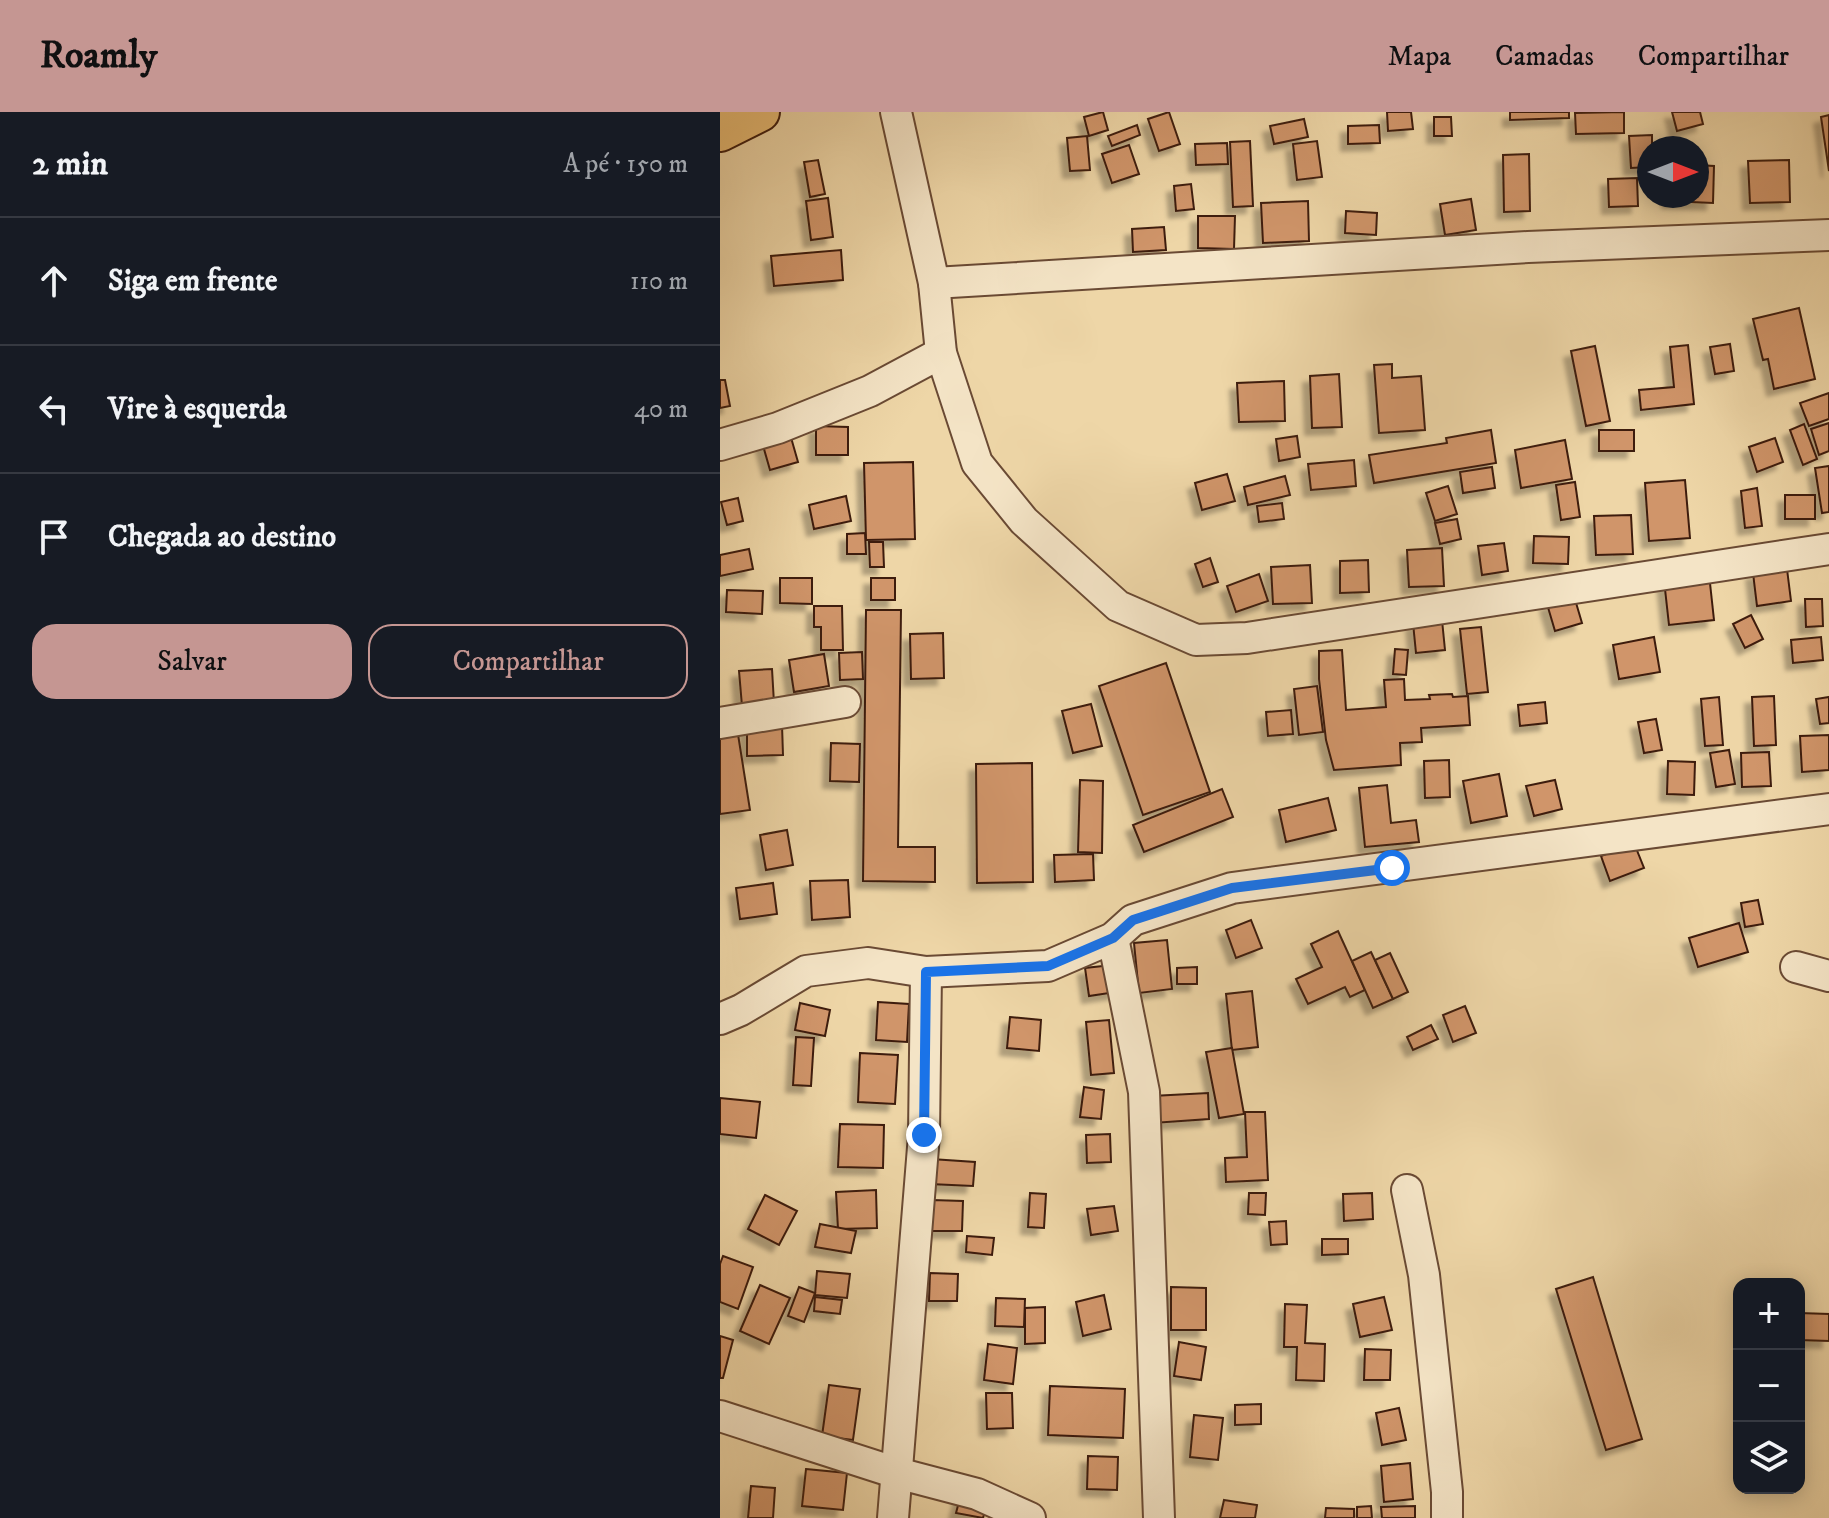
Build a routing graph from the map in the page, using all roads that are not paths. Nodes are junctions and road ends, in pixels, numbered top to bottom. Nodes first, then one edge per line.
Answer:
1 (760, 112) edge
2 (896, 112) edge
3 (720, 132) edge
4 (1829, 235) edge
5 (934, 283) junction
6 (941, 353) junction
7 (720, 445) edge
8 (1829, 549) edge
9 (845, 702) dead end
10 (720, 723) edge
11 (1829, 809) edge
12 (1113, 938) junction
13 (1796, 967) dead end
14 (926, 972) junction
15 (1829, 976) edge
16 (720, 1019) edge
17 (1407, 1190) dead end
18 (720, 1416) edge
19 (897, 1473) junction
20 (893, 1518) edge
21 (1030, 1518) edge
22 (1159, 1518) edge
23 (1447, 1518) edge

1 - 3 main road
2 - 5 street
4 - 5 street
5 - 6 street
6 - 7 street
6 - 8 street
9 - 10 street
11 - 12 street
12 - 14 street
12 - 22 street
13 - 15 street
14 - 16 street
14 - 19 street
17 - 23 street
18 - 19 street
19 - 20 street
19 - 21 street

